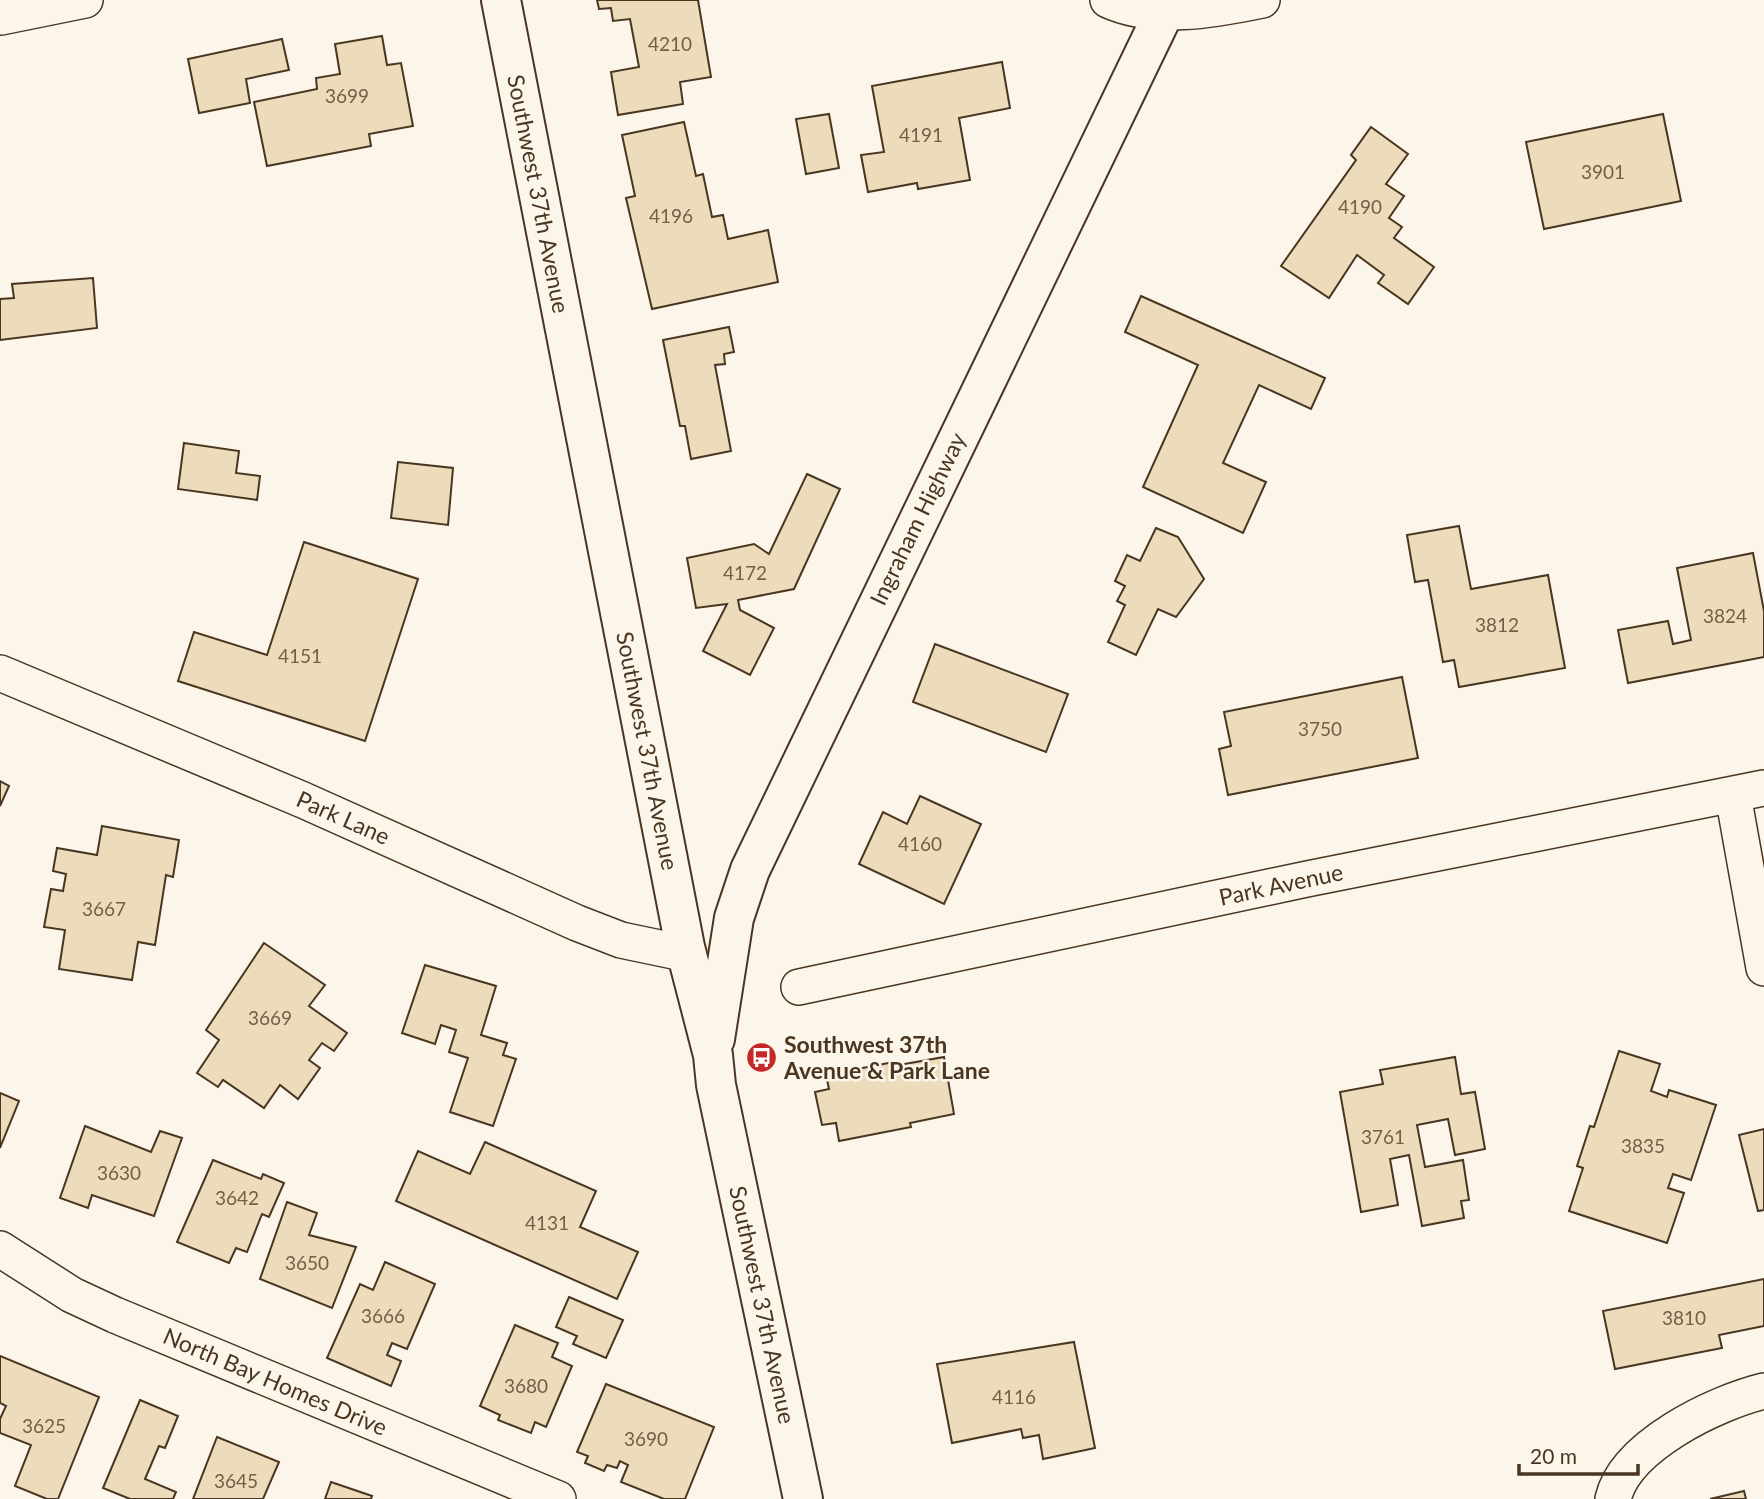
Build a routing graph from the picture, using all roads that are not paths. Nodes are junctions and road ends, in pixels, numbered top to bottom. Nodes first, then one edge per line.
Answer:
1 (85, 0) edge
2 (500, 0) edge
3 (1108, 0) edge
4 (1262, 0) edge
5 (1168, 6) edge
6 (0, 24) edge
7 (0, 673) edge
8 (1748, 792) edge
9 (688, 954) junction
10 (1764, 968) edge
11 (799, 987) dead end
12 (713, 1055) junction
13 (0, 1250) edge
14 (1764, 1391) edge
15 (558, 1499) edge
16 (803, 1499) edge
17 (1613, 1499) edge

1 - 6 street
2 - 9 main road, Southwest 37th Avenue
3 - 5 street
4 - 5 street
5 - 12 main road, Ingraham Highway
7 - 9 street, Park Lane
8 - 10 street
8 - 11 street, Park Avenue
9 - 12 main road, Southwest 37th Avenue
12 - 16 main road, Southwest 37th Avenue
13 - 15 street, North Bay Homes Drive
14 - 17 street

